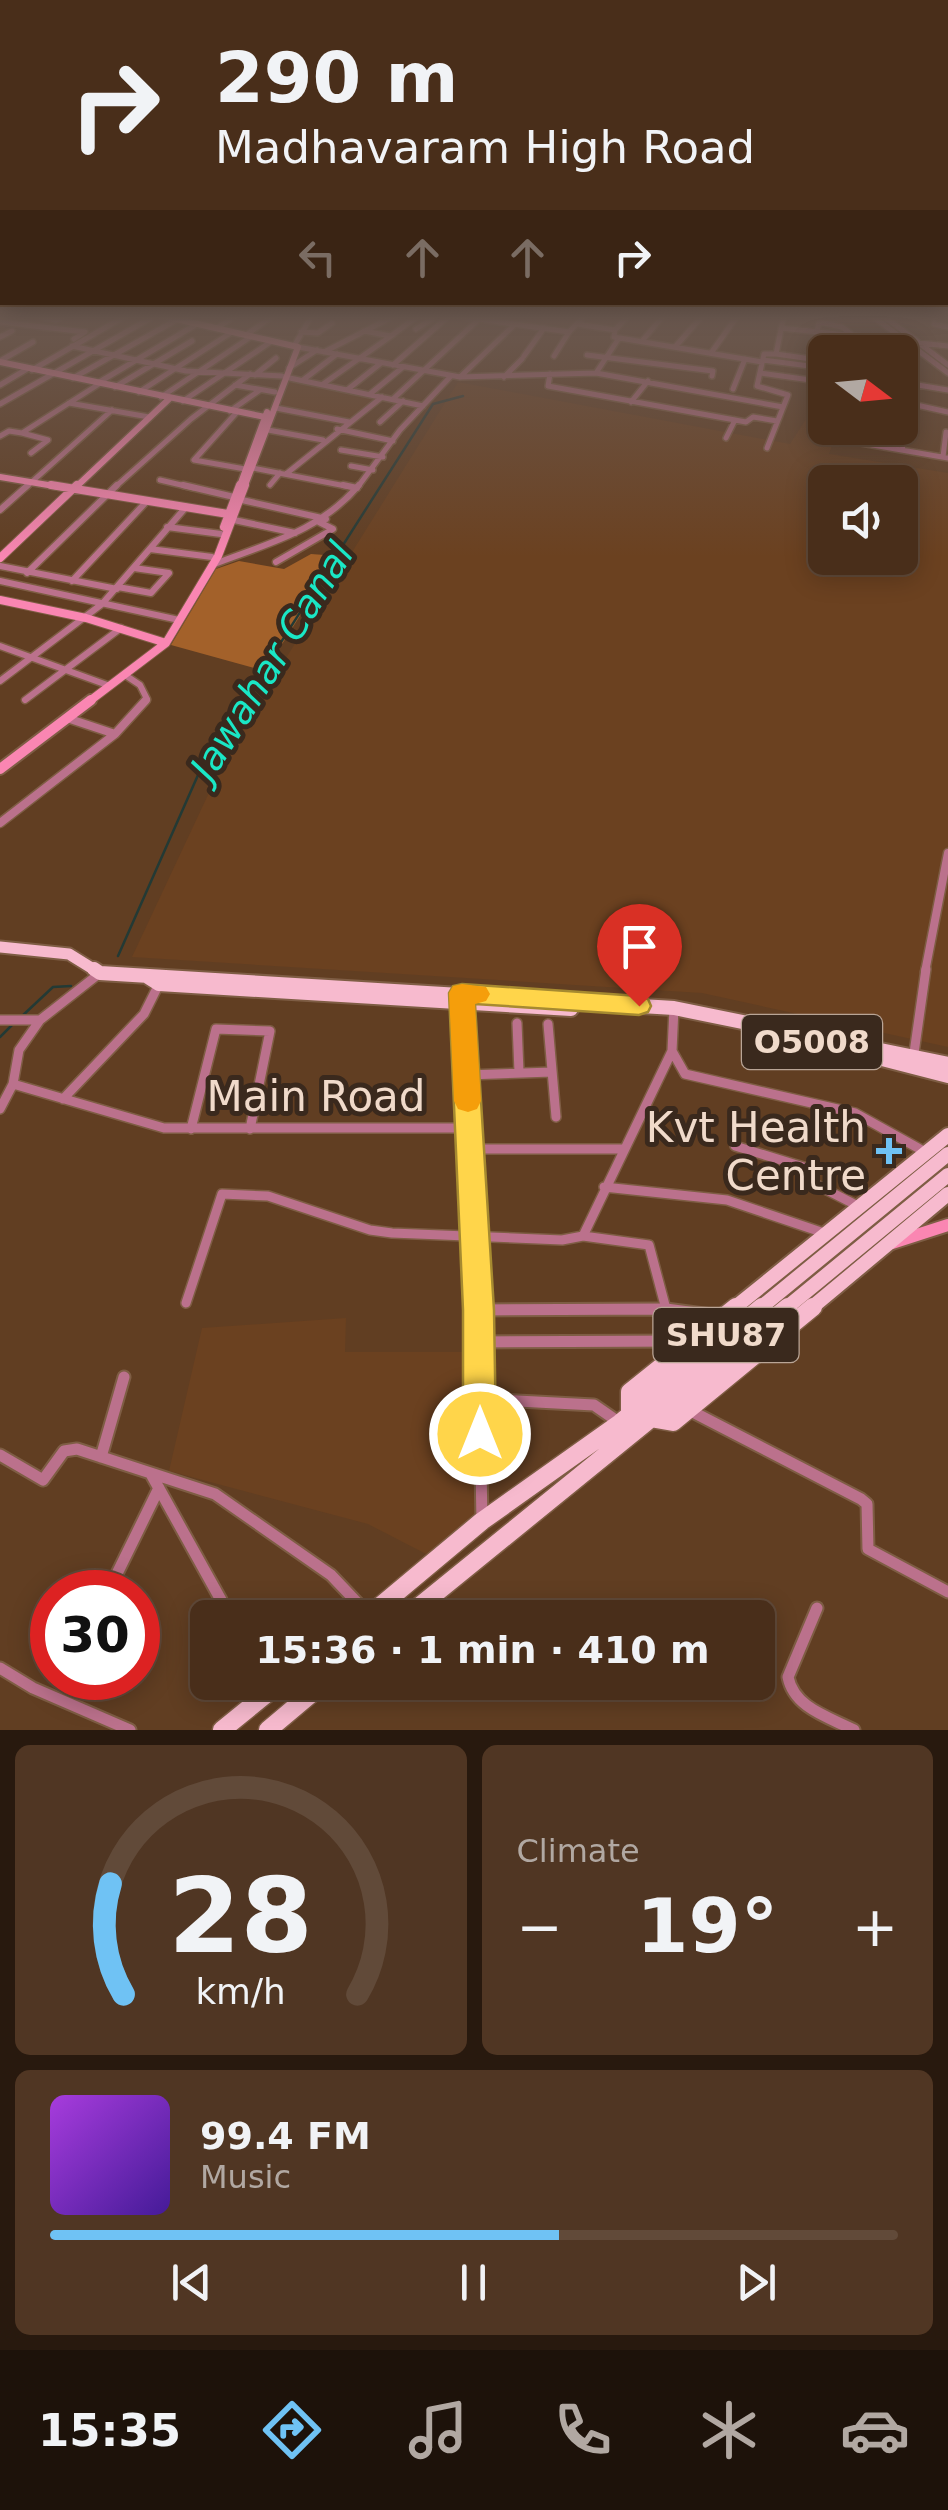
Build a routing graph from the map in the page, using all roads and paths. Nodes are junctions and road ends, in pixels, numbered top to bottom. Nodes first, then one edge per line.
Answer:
1 (78, 396) edge
2 (155, 396) edge
3 (168, 396) edge
4 (192, 396) edge
5 (220, 396) edge
6 (253, 396) edge
7 (274, 396) edge
8 (279, 396) edge
9 (377, 396) edge
10 (397, 396) edge
11 (433, 396) edge
12 (598, 396) edge
13 (636, 396) edge
14 (707, 396) edge
15 (723, 396) edge
16 (788, 396) edge
17 (382, 397) junction
18 (165, 398) junction
19 (393, 399) junction
20 (184, 401) junction
21 (404, 401) junction
22 (68, 402) junction
23 (631, 402) junction
24 (918, 405) edge
25 (206, 406) junction
26 (423, 406) junction
27 (783, 407) junction
28 (276, 408) junction
29 (112, 410) junction
30 (233, 411) junction
31 (948, 412) edge
32 (696, 415) junction
33 (148, 417) junction
34 (265, 417) junction
35 (325, 417) junction
36 (735, 420) junction
37 (777, 421) junction
38 (349, 422) junction
39 (380, 422) dead end
40 (315, 426) dead end
41 (337, 429) junction
42 (268, 430) junction
43 (946, 432) edge
44 (22, 433) junction
45 (0, 436) edge
46 (726, 438) dead end
47 (324, 440) junction
48 (393, 441) junction
49 (876, 445) edge
50 (903, 445) edge
51 (767, 448) dead end
52 (341, 450) dead end
53 (902, 450) junction
54 (31, 453) dead end
55 (383, 457) junction
56 (945, 457) edge
57 (351, 466) dead end
58 (249, 468) junction
59 (373, 470) junction
60 (283, 473) junction
61 (0, 477) edge
62 (160, 480) dead end
63 (30, 482) junction
64 (270, 485) dead end
65 (72, 488) junction
66 (357, 488) junction
67 (106, 494) junction
68 (238, 498) junction
69 (147, 501) junction
70 (186, 507) junction
71 (0, 510) edge
72 (231, 517) junction
73 (322, 521) junction
74 (168, 527) junction
75 (295, 533) junction
76 (221, 534) junction
77 (150, 549) junction
78 (0, 558) edge
79 (212, 561) junction
80 (276, 562) dead end
81 (0, 566) edge
82 (134, 568) junction
83 (28, 573) junction
84 (0, 581) edge
85 (72, 581) junction
86 (118, 588) junction
87 (0, 600) edge
88 (102, 604) junction
89 (86, 618) junction
90 (179, 620) junction
91 (122, 628) junction
92 (166, 643) junction
93 (0, 646) edge
94 (32, 657) junction
95 (66, 669) junction
96 (125, 676) junction
97 (0, 680) edge
98 (110, 686) junction
99 (25, 700) dead end
100 (67, 718) junction
101 (114, 734) junction
102 (0, 769) edge
103 (1, 820) edge
104 (948, 853) edge
105 (0, 947) edge
106 (100, 973) junction
107 (162, 980) junction
108 (461, 998) junction
109 (674, 1011) junction
110 (0, 1020) edge
111 (40, 1020) junction
112 (517, 1023) dead end
113 (548, 1024) dead end
114 (672, 1052) junction
115 (913, 1061) junction
116 (948, 1064) edge
117 (520, 1072) junction
118 (552, 1072) junction
119 (467, 1074) junction
120 (948, 1076) edge
121 (13, 1084) junction
122 (63, 1099) junction
123 (0, 1109) edge
124 (556, 1118) dead end
125 (469, 1128) junction
126 (190, 1129) junction
127 (250, 1129) junction
128 (947, 1142) edge
129 (735, 1146) dead end
130 (468, 1149) junction
131 (624, 1149) junction
132 (926, 1153) junction
133 (948, 1175) edge
134 (604, 1187) junction
135 (948, 1194) edge
136 (860, 1207) junction
137 (948, 1225) edge
138 (828, 1234) junction
139 (584, 1236) junction
140 (474, 1238) junction
141 (888, 1244) junction
142 (809, 1280) junction
143 (186, 1303) dead end
144 (666, 1309) junction
145 (478, 1310) junction
146 (724, 1316) junction
147 (690, 1341) junction
148 (478, 1342) junction
149 (124, 1377) dead end
150 (480, 1399) junction
151 (688, 1410) junction
152 (625, 1418) junction
153 (650, 1418) junction
154 (0, 1455) edge
155 (101, 1457) junction
156 (151, 1474) junction
157 (159, 1488) junction
158 (482, 1521) junction
159 (119, 1570) edge
160 (948, 1592) edge
161 (221, 1600) dead end
162 (353, 1600) edge
163 (387, 1600) edge
164 (427, 1600) edge
165 (816, 1608) dead end
166 (0, 1668) edge
167 (260, 1700) edge
168 (304, 1700) edge
169 (130, 1730) edge
170 (222, 1730) edge
171 (268, 1730) edge
172 (854, 1730) edge

1 - 22 street
2 - 18 street
3 - 18 street
4 - 20 street
5 - 25 street
6 - 30 street
7 - 34 street
8 - 28 street
9 - 17 street
10 - 19 street
11 - 26 street
12 - 23 street
13 - 23 street
14 - 32 street
15 - 27 street
16 - 27 street
17 - 19 street
17 - 38 street
18 - 20 street
18 - 33 street
19 - 21 street
20 - 25 street
21 - 26 street
21 - 39 street
22 - 29 street
22 - 44 street
23 - 32 street
24 - 31 street
25 - 30 street
25 - 67 street
26 - 48 street
27 - 37 street
28 - 35 street
28 - 42 street
29 - 33 street
29 - 63 street
30 - 34 street
30 - 58 street
32 - 36 street
33 - 65 street
34 - 58 street
35 - 38 street
35 - 40 street
36 - 37 street
36 - 46 street
37 - 51 street
38 - 41 street
41 - 47 street
41 - 48 street
42 - 47 street
42 - 58 street
43 - 56 street
44 - 45 street
44 - 54 street
47 - 60 street
48 - 55 street
49 - 53 street
50 - 53 street
52 - 55 street
53 - 56 street
55 - 59 street
57 - 59 street
58 - 60 street
58 - 68 street
59 - 66 street
60 - 64 street
60 - 66 street
61 - 63 street
62 - 68 street
63 - 65 street
63 - 71 street
65 - 67 street
65 - 78 street
66 - 73 street
67 - 69 street
67 - 83 street
68 - 72 street
68 - 73 street
69 - 70 street
69 - 85 street
70 - 72 street
70 - 74 street
72 - 75 street
72 - 76 street
72 - 79 street
73 - 75 street
73 - 80 street
74 - 76 street
74 - 77 street
75 - 79 street
76 - 79 street
77 - 79 street
77 - 82 street
79 - 90 street
81 - 83 street
82 - 86 street
82 - 86 street
83 - 85 street
84 - 88 street
85 - 86 street
86 - 88 street
87 - 89 street
88 - 89 street
88 - 90 street
89 - 91 street
89 - 94 street
90 - 92 street
91 - 92 street
91 - 95 street
92 - 96 street
93 - 94 street
94 - 95 street
94 - 97 street
95 - 98 street
95 - 99 street
96 - 98 street
96 - 101 street
98 - 100 street
100 - 101 street
100 - 102 street
101 - 103 street
104 - 115 street
105 - 106 main road
106 - 107 main road
106 - 111 street
107 - 108 main road
107 - 122 street
108 - 109 main road
108 - 119 street
109 - 114 street
109 - 115 main road, O5008
110 - 111 street
111 - 121 street
112 - 117 street
113 - 118 street
114 - 131 street
114 - 132 street
115 - 116 main road, O5008
115 - 120 main road, O5008
117 - 118 street
117 - 119 street
118 - 124 street
119 - 125 street
121 - 122 street, Main Road
121 - 123 street
122 - 126 street, Main Road
125 - 127 street, Main Road
125 - 130 street
126 - 127 street, Main Road
126 - 127 street
128 - 132 main road
128 - 142 main road, SHU87
129 - 136 street
130 - 131 street
130 - 140 street
131 - 134 street
132 - 136 main road
133 - 142 main road, SHU87
134 - 138 street
134 - 139 street
135 - 141 main road
136 - 138 main road
137 - 141 street
138 - 146 main road
139 - 140 street
139 - 144 street
140 - 143 street
140 - 145 street
141 - 151 main road
142 - 152 main road, SHU87
142 - 153 main road, SHU87
144 - 145 street
144 - 146 street
145 - 148 street
146 - 147 main road
147 - 148 street
147 - 152 main road
148 - 150 street
149 - 155 street
150 - 152 street
150 - 158 street
151 - 153 main road
151 - 160 street
152 - 158 main road, SHU87
153 - 164 main road, SHU87
154 - 155 street
155 - 156 street
156 - 157 street
156 - 162 street
157 - 159 street
157 - 161 street
158 - 163 main road, SHU87
165 - 172 street
166 - 169 street
167 - 170 main road
168 - 171 main road

